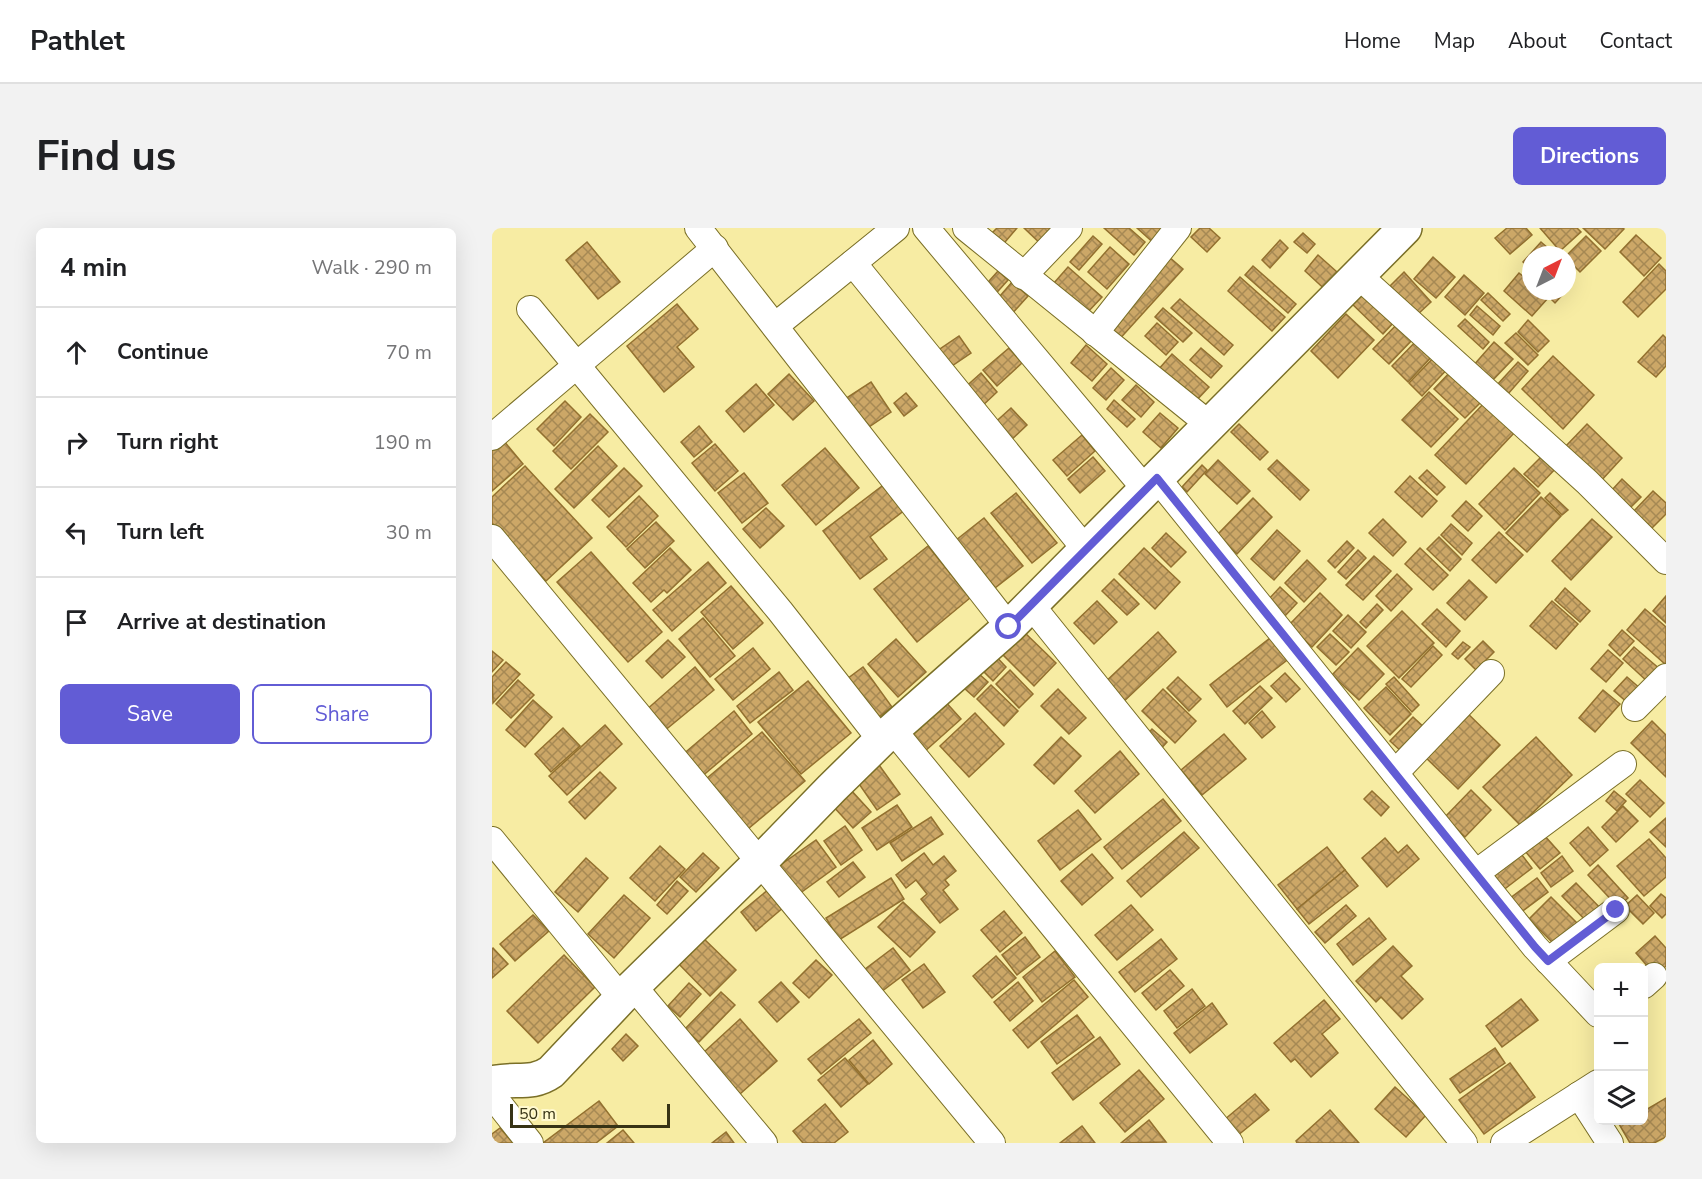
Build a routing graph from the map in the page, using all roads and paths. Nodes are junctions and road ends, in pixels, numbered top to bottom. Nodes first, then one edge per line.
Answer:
1 (698, 228) edge
2 (897, 228) edge
3 (926, 228) edge
4 (967, 228) edge
5 (1069, 228) edge
6 (1178, 228) edge
7 (1406, 228) edge
8 (715, 248) junction
9 (853, 263) junction
10 (1023, 276) junction
11 (1359, 276) junction
12 (530, 309) dead end
13 (776, 326) junction
14 (1095, 333) junction
15 (577, 367) junction
16 (1210, 425) junction
17 (492, 437) edge
18 (1151, 484) junction
19 (492, 538) edge
20 (1086, 550) junction
21 (1666, 561) edge
22 (1020, 616) junction
23 (1491, 673) dead end
24 (1666, 676) edge
25 (1635, 708) dead end
26 (887, 735) junction
27 (1623, 764) dead end
28 (1395, 773) junction
29 (492, 840) edge
30 (760, 862) junction
31 (1476, 873) junction
32 (1616, 910) dead end
33 (1548, 961) junction
34 (627, 993) junction
35 (1594, 1009) edge
36 (492, 1083) edge
37 (1589, 1089) edge
38 (492, 1095) edge
39 (530, 1143) edge
40 (764, 1143) edge
41 (992, 1143) edge
42 (1230, 1143) edge
43 (1464, 1143) edge
44 (1504, 1143) edge
45 (1610, 1143) edge

1 - 8 street
2 - 9 street
3 - 18 street
4 - 10 street
5 - 10 street
6 - 14 street
7 - 11 street
8 - 13 street
8 - 15 street
9 - 13 street
9 - 20 street
10 - 14 street
11 - 16 street
11 - 21 street
12 - 15 street
13 - 22 street
14 - 16 street
15 - 17 street
15 - 26 street
16 - 18 street
18 - 20 street
18 - 28 street
19 - 30 street
20 - 22 street
22 - 26 street
22 - 43 street
23 - 28 street
24 - 25 street
26 - 30 street
26 - 42 street
27 - 31 street
28 - 31 street
29 - 34 street
30 - 34 street
30 - 41 street
31 - 33 street
32 - 33 street
33 - 35 street
34 - 36 street
34 - 40 street
37 - 44 street
37 - 45 street
38 - 39 street

